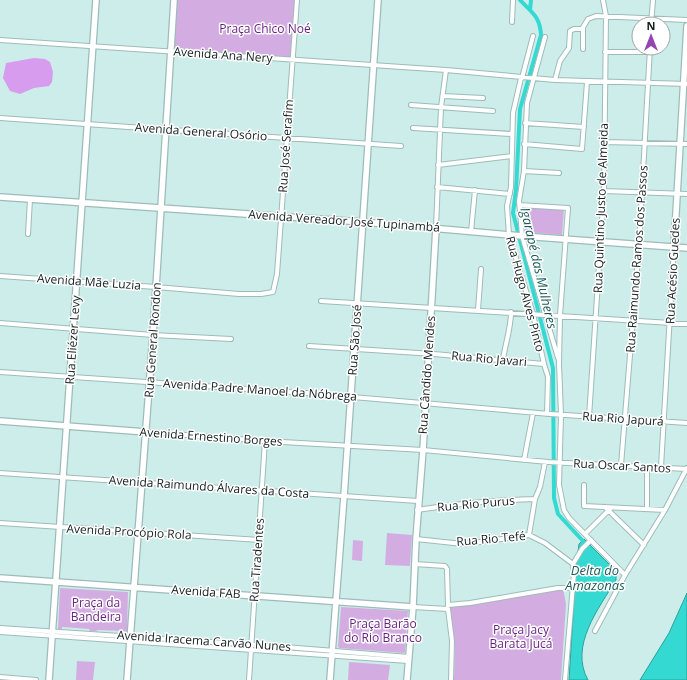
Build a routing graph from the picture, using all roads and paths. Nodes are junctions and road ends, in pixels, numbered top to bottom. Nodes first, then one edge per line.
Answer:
1 (96, 0) edge
2 (174, 0) edge
3 (297, 0) edge
4 (378, 0) edge
5 (513, 0) edge
6 (603, 0) edge
7 (653, 0) edge
8 (606, 16) junction
9 (652, 16) edge
10 (631, 17) edge
11 (671, 19) edge
12 (687, 20) edge
13 (512, 22) dead end
14 (687, 26) edge
15 (583, 28) junction
16 (533, 36) dead end
17 (545, 37) dead end
18 (0, 40) edge
19 (93, 46) junction
20 (583, 49) dead end
21 (631, 51) edge
22 (171, 52) junction
23 (605, 52) junction
24 (650, 56) edge
25 (293, 60) junction
26 (374, 66) junction
27 (446, 70) junction
28 (522, 78) junction
29 (533, 79) junction
30 (556, 80) junction
31 (587, 82) junction
32 (605, 82) junction
33 (648, 83) junction
34 (685, 84) edge
35 (443, 96) junction
36 (482, 98) dead end
37 (411, 105) dead end
38 (442, 108) junction
39 (493, 112) dead end
40 (0, 118) edge
41 (525, 123) junction
42 (88, 125) junction
43 (584, 127) junction
44 (413, 128) dead end
45 (166, 129) junction
46 (440, 129) junction
47 (512, 134) junction
48 (287, 138) junction
49 (605, 142) junction
50 (645, 142) junction
51 (368, 144) junction
52 (524, 144) junction
53 (680, 144) junction
54 (687, 144) edge
55 (401, 146) dead end
56 (512, 156) junction
57 (438, 165) junction
58 (524, 171) junction
59 (559, 173) dead end
60 (437, 188) junction
61 (475, 190) junction
62 (604, 192) junction
63 (642, 192) junction
64 (510, 194) junction
65 (677, 194) junction
66 (687, 194) edge
67 (0, 197) edge
68 (30, 199) junction
69 (82, 202) junction
70 (520, 205) junction
71 (162, 208) junction
72 (281, 216) junction
73 (363, 222) junction
74 (436, 228) junction
75 (471, 232) junction
76 (28, 234) dead end
77 (510, 235) junction
78 (521, 236) junction
79 (566, 239) junction
80 (601, 242) junction
81 (639, 245) junction
82 (674, 248) junction
83 (687, 248) edge
84 (481, 269) dead end
85 (0, 276) edge
86 (77, 281) junction
87 (156, 287) junction
88 (273, 292) joint
89 (321, 301) dead end
90 (357, 303) junction
91 (433, 307) junction
92 (478, 310) junction
93 (512, 312) junction
94 (534, 314) junction
95 (542, 314) junction
96 (560, 316) junction
97 (596, 318) junction
98 (632, 320) junction
99 (0, 323) edge
100 (670, 323) junction
101 (687, 324) edge
102 (74, 329) junction
103 (153, 335) junction
104 (230, 339) dead end
105 (309, 346) dead end
106 (354, 350) junction
107 (431, 354) junction
108 (502, 360) junction
109 (559, 363) junction
110 (544, 364) junction
111 (0, 372) edge
112 (70, 376) junction
113 (150, 381) junction
114 (351, 396) junction
115 (424, 403) junction
116 (533, 413) junction
117 (548, 414) junction
118 (560, 415) junction
119 (589, 417) junction
120 (624, 419) junction
121 (0, 421) edge
122 (664, 422) junction
123 (687, 423) edge
124 (67, 426) junction
125 (146, 432) junction
126 (265, 441) junction
127 (347, 446) junction
128 (423, 450) junction
129 (524, 460) junction
130 (546, 462) junction
131 (558, 463) junction
132 (620, 466) junction
133 (647, 467) junction
134 (661, 467) junction
135 (687, 468) edge
136 (0, 473) edge
137 (63, 478) junction
138 (142, 482) junction
139 (584, 485) dead end
140 (261, 490) junction
141 (344, 496) junction
142 (535, 499) junction
143 (418, 501) junction
144 (605, 507) junction
145 (612, 507) junction
146 (647, 509) junction
147 (417, 510) junction
148 (665, 510) junction
149 (608, 511) junction
150 (0, 523) edge
151 (60, 528) junction
152 (139, 532) junction
153 (585, 534) junction
154 (529, 535) junction
155 (416, 539) junction
156 (258, 540) junction
157 (589, 541) junction
158 (644, 545) junction
159 (414, 564) junction
160 (573, 564) junction
161 (625, 575) junction
162 (0, 578) edge
163 (56, 582) junction
164 (135, 587) junction
165 (573, 588) junction
166 (255, 596) junction
167 (337, 601) junction
168 (413, 607) junction
169 (448, 607) junction
170 (0, 628) edge
171 (595, 631) dead end
172 (0, 632) edge
173 (53, 634) junction
174 (131, 639) junction
175 (163, 642) junction
176 (252, 644) junction
177 (251, 650) junction
178 (333, 653) junction
179 (409, 659) junction
180 (0, 677) edge
181 (36, 680) edge
182 (49, 680) edge
183 (127, 680) edge
184 (249, 680) edge
185 (330, 680) edge
186 (407, 680) edge
187 (451, 680) edge
188 (565, 680) edge

1 - 19 street, Rua Eliézer Levy
2 - 22 street, Rua General Rondon
3 - 25 street, Rua José Serafim
4 - 26 street, Rua São José
5 - 13 street
6 - 8 street, Rua Quintino Justo de Almeida
7 - 9 street
8 - 10 street
8 - 15 street
8 - 23 street, Rua Quintino Justo de Almeida
11 - 12 street
14 - 34 street, Rua Acésio Guedes
15 - 20 street
15 - 30 street
16 - 28 street, Rua Hugo Alves Pinto
17 - 29 street, Rua Hugo Alves Pinto
18 - 19 street, Avenida Ana Nery
19 - 22 street, Avenida Ana Nery
19 - 42 street, Rua Eliézer Levy
21 - 23 street, Rua Raimundo Ramos dos Passos
22 - 25 street, Avenida Ana Nery
22 - 45 street, Rua General Rondon
23 - 32 street, Rua Quintino Justo de Almeida
24 - 33 street, Rua Raimundo Ramos dos Passos
25 - 26 street, Avenida Ana Nery
25 - 48 street, Rua José Serafim
26 - 27 street, Avenida Ana Nery
26 - 51 street, Rua São José
27 - 28 street, Avenida Ana Nery
27 - 35 street, Rua Cândido Mendes
28 - 29 street, Avenida Ana Nery
28 - 47 street, Rua Hugo Alves Pinto
29 - 30 street, Avenida Ana Nery
29 - 41 street, Rua Hugo Alves Pinto
30 - 31 street, Avenida Ana Nery
31 - 32 street, Avenida Ana Nery
31 - 43 street
32 - 33 street, Avenida Ana Nery
32 - 49 street, Rua Quintino Justo de Almeida
33 - 34 street, Avenida Ana Nery
33 - 50 street, Rua Raimundo Ramos dos Passos
34 - 53 street, Rua Acésio Guedes
35 - 36 street
35 - 38 street, Rua Cândido Mendes
37 - 38 street
38 - 39 street
38 - 46 street, Rua Cândido Mendes
40 - 42 street, Avenida General Osório
41 - 43 street
41 - 52 street, Rua Hugo Alves Pinto
42 - 45 street, Avenida General Osório
42 - 69 street, Rua Eliézer Levy
43 - 52 street
44 - 46 street
45 - 48 street, Avenida General Osório
45 - 71 street, Rua General Rondon
46 - 47 street
46 - 57 street, Rua Cândido Mendes
47 - 56 street, Rua Hugo Alves Pinto
48 - 51 street, Avenida General Osório
48 - 72 street, Rua José Serafim
49 - 50 street
49 - 62 street, Rua Quintino Justo de Almeida
50 - 53 street
50 - 63 street, Rua Raimundo Ramos dos Passos
51 - 55 street, Avenida General Osório
51 - 73 street, Rua São José
52 - 58 street, Rua Hugo Alves Pinto
53 - 54 street
53 - 65 street, Rua Acésio Guedes
56 - 57 street
56 - 64 street, Rua Hugo Alves Pinto
57 - 60 street, Rua Cândido Mendes
58 - 59 street
58 - 70 street, Rua Hugo Alves Pinto
60 - 61 street
60 - 74 street, Rua Cândido Mendes
61 - 64 street
61 - 75 street
62 - 63 street
62 - 80 street, Rua Quintino Justo de Almeida
63 - 65 street
63 - 81 street, Rua Raimundo Ramos dos Passos
64 - 77 street, Rua Hugo Alves Pinto
65 - 66 street
65 - 82 street, Rua Acésio Guedes
67 - 68 street, Avenida Vereador José Tupinambá
68 - 69 street, Avenida Vereador José Tupinambá
68 - 76 street
69 - 71 street, Avenida Vereador José Tupinambá
69 - 86 street, Rua Eliézer Levy
70 - 78 street, Rua Hugo Alves Pinto
70 - 79 street
71 - 72 street, Avenida Vereador José Tupinambá
71 - 87 street, Rua General Rondon
72 - 73 street, Avenida Vereador José Tupinambá
72 - 88 street, Rua José Serafim
73 - 74 street, Avenida Vereador José Tupinambá
73 - 90 street, Rua São José
74 - 75 street, Avenida Vereador José Tupinambá
74 - 91 street, Rua Cândido Mendes
75 - 77 street, Avenida Vereador José Tupinambá
77 - 78 street, Avenida Vereador José Tupinambá
77 - 94 street, Rua Hugo Alves Pinto
78 - 79 street, Avenida Vereador José Tupinambá
78 - 95 street, Rua Hugo Alves Pinto
79 - 80 street, Avenida Vereador José Tupinambá
79 - 96 street
80 - 81 street, Avenida Vereador José Tupinambá
80 - 97 street, Rua Quintino Justo de Almeida
81 - 82 street, Avenida Vereador José Tupinambá
81 - 98 street, Rua Raimundo Ramos dos Passos
82 - 83 street, Avenida Vereador José Tupinambá
82 - 100 street, Rua Acésio Guedes
84 - 92 street
85 - 86 street, Avenida Mãe Luzia
86 - 87 street, Avenida Mãe Luzia
86 - 102 street, Rua Eliézer Levy
87 - 88 street, Avenida Mãe Luzia
87 - 103 street, Rua General Rondon
89 - 90 street
90 - 91 street
90 - 106 street, Rua São José
91 - 92 street
91 - 107 street, Rua Cândido Mendes
92 - 93 street
93 - 94 street
93 - 108 street
94 - 95 street
94 - 110 street, Rua Hugo Alves Pinto
95 - 96 street
95 - 109 street, Rua Hugo Alves Pinto
96 - 97 street
96 - 109 street
97 - 98 street
97 - 119 street, Rua Quintino Justo de Almeida
98 - 100 street
98 - 120 street, Rua Raimundo Ramos dos Passos
99 - 102 street
100 - 101 street
100 - 122 street, Rua Acésio Guedes
102 - 103 street
102 - 112 street, Rua Eliézer Levy
103 - 104 street
103 - 113 street, Rua General Rondon
105 - 106 street, Rua Rio Javari
106 - 107 street, Rua Rio Javari
106 - 114 street, Rua São José
107 - 108 street, Rua Rio Javari
107 - 115 street, Rua Cândido Mendes
108 - 110 street, Rua Rio Javari
109 - 118 street
110 - 117 street, Rua Hugo Alves Pinto
111 - 112 street, Avenida Padre Manoel da Nóbrega
112 - 113 street, Avenida Padre Manoel da Nóbrega
112 - 124 street, Rua Eliézer Levy
113 - 114 street, Avenida Padre Manoel da Nóbrega
113 - 125 street, Rua General Rondon
114 - 115 street, Avenida Padre Manoel da Nóbrega
114 - 127 street, Rua São José
115 - 116 street
115 - 128 street, Rua Cândido Mendes
116 - 117 street
116 - 129 street
117 - 118 street, Rua Rio Japurá
118 - 119 street, Rua Rio Japurá
118 - 131 street
119 - 120 street, Rua Rio Japurá
120 - 122 street, Rua Rio Japurá
120 - 132 street, Rua Raimundo Ramos dos Passos
121 - 124 street, Avenida Ernestino Borges
122 - 123 street, Rua Rio Japurá
122 - 134 street, Rua Acésio Guedes
124 - 125 street, Avenida Ernestino Borges
124 - 137 street, Rua Eliézer Levy
125 - 126 street, Avenida Ernestino Borges
125 - 138 street, Rua General Rondon
126 - 127 street, Avenida Ernestino Borges
126 - 140 street, Rua Tiradentes
127 - 128 street, Avenida Ernestino Borges
127 - 141 street, Rua São José
128 - 129 street
128 - 143 street, Rua Cândido Mendes
129 - 130 street
130 - 131 street, Rua Oscar Santos
130 - 142 street
131 - 132 street, Rua Oscar Santos
131 - 153 street
132 - 133 street, Rua Oscar Santos
133 - 134 street, Rua Oscar Santos
133 - 146 street
134 - 135 street, Rua Oscar Santos
135 - 148 street
136 - 137 street, Avenida Raimundo Álvares da Costa
137 - 138 street, Avenida Raimundo Álvares da Costa
137 - 151 street, Rua Eliézer Levy
138 - 140 street, Avenida Raimundo Álvares da Costa
138 - 152 street, Rua General Rondon
139 - 144 street
140 - 141 street, Avenida Raimundo Álvares da Costa
140 - 156 street, Rua Tiradentes
141 - 143 street, Avenida Raimundo Álvares da Costa
141 - 167 street, Rua São José
142 - 147 street, Rua Rio Purus
142 - 154 street
143 - 147 street, Rua Cândido Mendes
144 - 145 street
144 - 149 street
145 - 146 street
145 - 149 street
146 - 148 street
147 - 155 street, Rua Cândido Mendes
148 - 158 street
149 - 153 street
149 - 158 street
150 - 151 street, Avenida Procópio Rola
151 - 152 street, Avenida Procópio Rola
151 - 163 street, Rua Eliézer Levy
152 - 156 street, Avenida Procópio Rola
152 - 164 street, Rua General Rondon
153 - 157 street
154 - 155 street, Rua Rio Tefé
154 - 160 street, Rua Rio Tefé
155 - 159 street, Rua Cândido Mendes
156 - 166 street, Rua Tiradentes
157 - 160 street
157 - 161 street
158 - 161 street
159 - 168 street, Rua Cândido Mendes
159 - 169 street
160 - 165 street
161 - 171 street
162 - 163 street, Avenida FAB
163 - 164 street, Avenida FAB
163 - 173 street, Rua Eliézer Levy
164 - 166 street, Avenida FAB
164 - 174 street, Rua General Rondon
165 - 169 street
165 - 188 street
166 - 167 street, Avenida FAB
166 - 176 street, Rua Tiradentes
167 - 168 street, Avenida FAB
167 - 178 street, Rua São José
168 - 169 street
168 - 179 street, Rua Cândido Mendes
169 - 187 street
170 - 173 street, Avenida Iracema Carvão Nunes
172 - 173 street, Avenida Iracema Carvão Nunes
173 - 174 street, Avenida Iracema Carvão Nunes
173 - 182 street, Rua Eliézer Levy
174 - 175 street, Avenida Iracema Carvão Nunes
174 - 183 street, Rua General Rondon
175 - 176 street, Avenida Iracema Carvão Nunes
175 - 177 street, Avenida Iracema Carvão Nunes
176 - 177 street, Rua Tiradentes
176 - 178 street, Avenida Iracema Carvão Nunes
177 - 178 street, Avenida Iracema Carvão Nunes
177 - 184 street, Rua Tiradentes
178 - 179 street, Avenida Iracema Carvão Nunes
178 - 185 street, Rua São José
179 - 186 street, Rua Cândido Mendes
180 - 181 street

